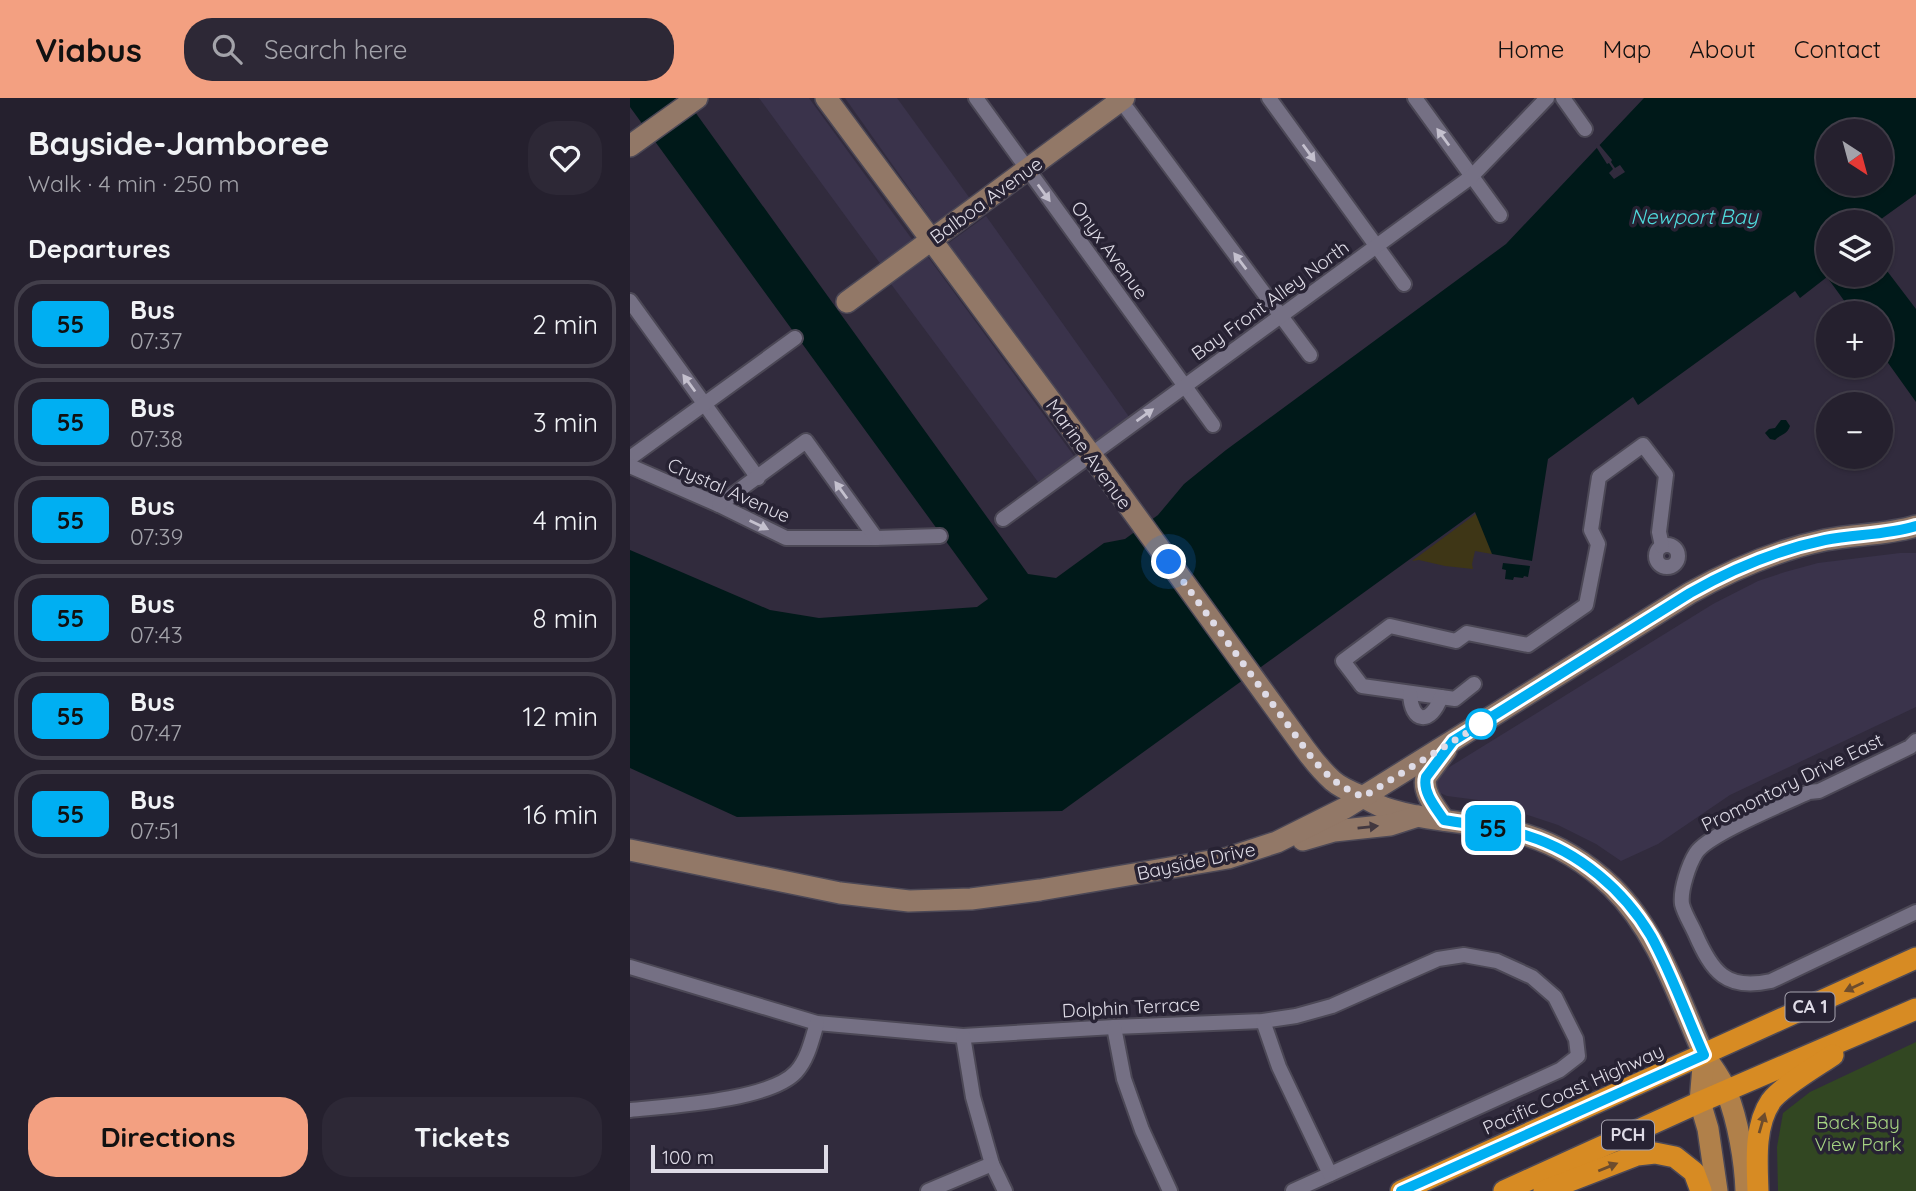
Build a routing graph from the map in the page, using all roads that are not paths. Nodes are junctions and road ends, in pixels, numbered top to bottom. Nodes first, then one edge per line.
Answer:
1 (826, 98) edge
2 (976, 98) edge
3 (1269, 98) edge
4 (1415, 98) edge
5 (1547, 98) edge
6 (1563, 98) edge
7 (1121, 99) edge
8 (694, 100) edge
9 (1585, 128) dead end
10 (630, 146) edge
11 (1027, 169) junction
12 (1471, 177) junction
13 (1500, 215) dead end
14 (931, 240) junction
15 (1376, 246) junction
16 (1404, 284) dead end
17 (630, 301) edge
18 (848, 302) dead end
19 (1281, 315) junction
20 (795, 338) dead end
21 (1310, 355) dead end
22 (1185, 386) junction
23 (705, 404) junction
24 (1213, 425) dead end
25 (1090, 455) junction
26 (630, 458) edge
27 (630, 466) edge
28 (758, 478) junction
29 (719, 505) junction
30 (1003, 519) dead end
31 (1910, 532) edge
32 (940, 536) dead end
33 (876, 538) junction
34 (1662, 546) dead end
35 (1474, 684) dead end
36 (1410, 693) junction
37 (1441, 697) junction
38 (1453, 741) junction
39 (1916, 741) edge
40 (1363, 797) junction
41 (1419, 816) junction
42 (1444, 820) junction
43 (1276, 842) junction
44 (630, 850) edge
45 (1916, 912) edge
46 (1916, 958) edge
47 (630, 967) edge
48 (1916, 1009) edge
49 (1262, 1021) junction
50 (817, 1023) junction
51 (1880, 1024) junction
52 (1114, 1027) junction
53 (963, 1036) junction
54 (1704, 1055) junction
55 (1727, 1091) junction
56 (1700, 1102) junction
57 (630, 1110) edge
58 (992, 1164) junction
59 (1330, 1174) junction
60 (928, 1191) edge
61 (1005, 1191) edge
62 (1170, 1191) edge
63 (1293, 1191) edge
64 (1401, 1191) edge
65 (1504, 1191) edge
66 (1544, 1191) edge
67 (1701, 1191) edge
68 (1717, 1191) edge
69 (1745, 1191) edge
70 (1758, 1191) edge

1 - 14 main road, Marine Avenue
2 - 11 street, Onyx Avenue
3 -> 15 street
12 -> 4 street
5 - 12 street, Bay Front Alley North
6 - 9 street
7 - 11 main road, Balboa Avenue
19 -> 7 street
8 - 10 main road
11 - 14 main road, Balboa Avenue
11 -> 22 street, Onyx Avenue
12 - 13 street
12 - 15 street, Bay Front Alley North
14 - 18 main road, Balboa Avenue
14 - 25 main road, Marine Avenue
15 - 16 street
15 - 19 street, Bay Front Alley North
23 -> 17 street
19 - 21 street
19 - 22 street, Bay Front Alley North
20 - 23 street
22 - 24 street, Onyx Avenue
25 -> 22 street, Bay Front Alley North
23 - 26 street
23 - 28 street
25 - 30 street, Bay Front Alley North
25 - 40 main road, Marine Avenue
27 - 29 street, Crystal Avenue
28 - 29 street
33 -> 28 street
29 -> 33 street, Crystal Avenue
31 - 38 main road, Bayside Drive
32 - 33 street, Crystal Avenue
34 - 36 street
35 - 37 street
36 - 37 street
36 - 37 street
38 - 40 main road, Bayside Drive
38 - 42 main road
39 - 45 street, Promontory Drive East
40 - 41 main road, Marine Avenue
40 - 43 main road, Bayside Drive
41 - 42 main road, Marine Avenue
43 -> 41 main road
42 - 54 main road, Marine Avenue
43 - 44 main road, Bayside Drive
46 -> 54 highway, Pacific Coast Highway / CA 1
47 - 50 street, Dolphin Terrace
48 - 51 highway, CA 1
49 - 52 street, Dolphin Terrace
49 - 59 street
49 - 59 street, Dolphin Terrace
50 - 53 street, Dolphin Terrace
50 - 57 street
51 - 55 highway, CA 1
70 -> 51 highway
52 - 53 street, Dolphin Terrace
52 - 62 street
53 - 58 street
54 - 55 main road
54 - 56 main road
54 - 64 highway, Pacific Coast Highway / PCH
55 - 56 highway, CA 1
55 - 69 main road
56 - 65 highway, PCH
56 - 68 main road
58 - 60 street
58 - 61 street
59 - 63 street
66 -> 67 highway

